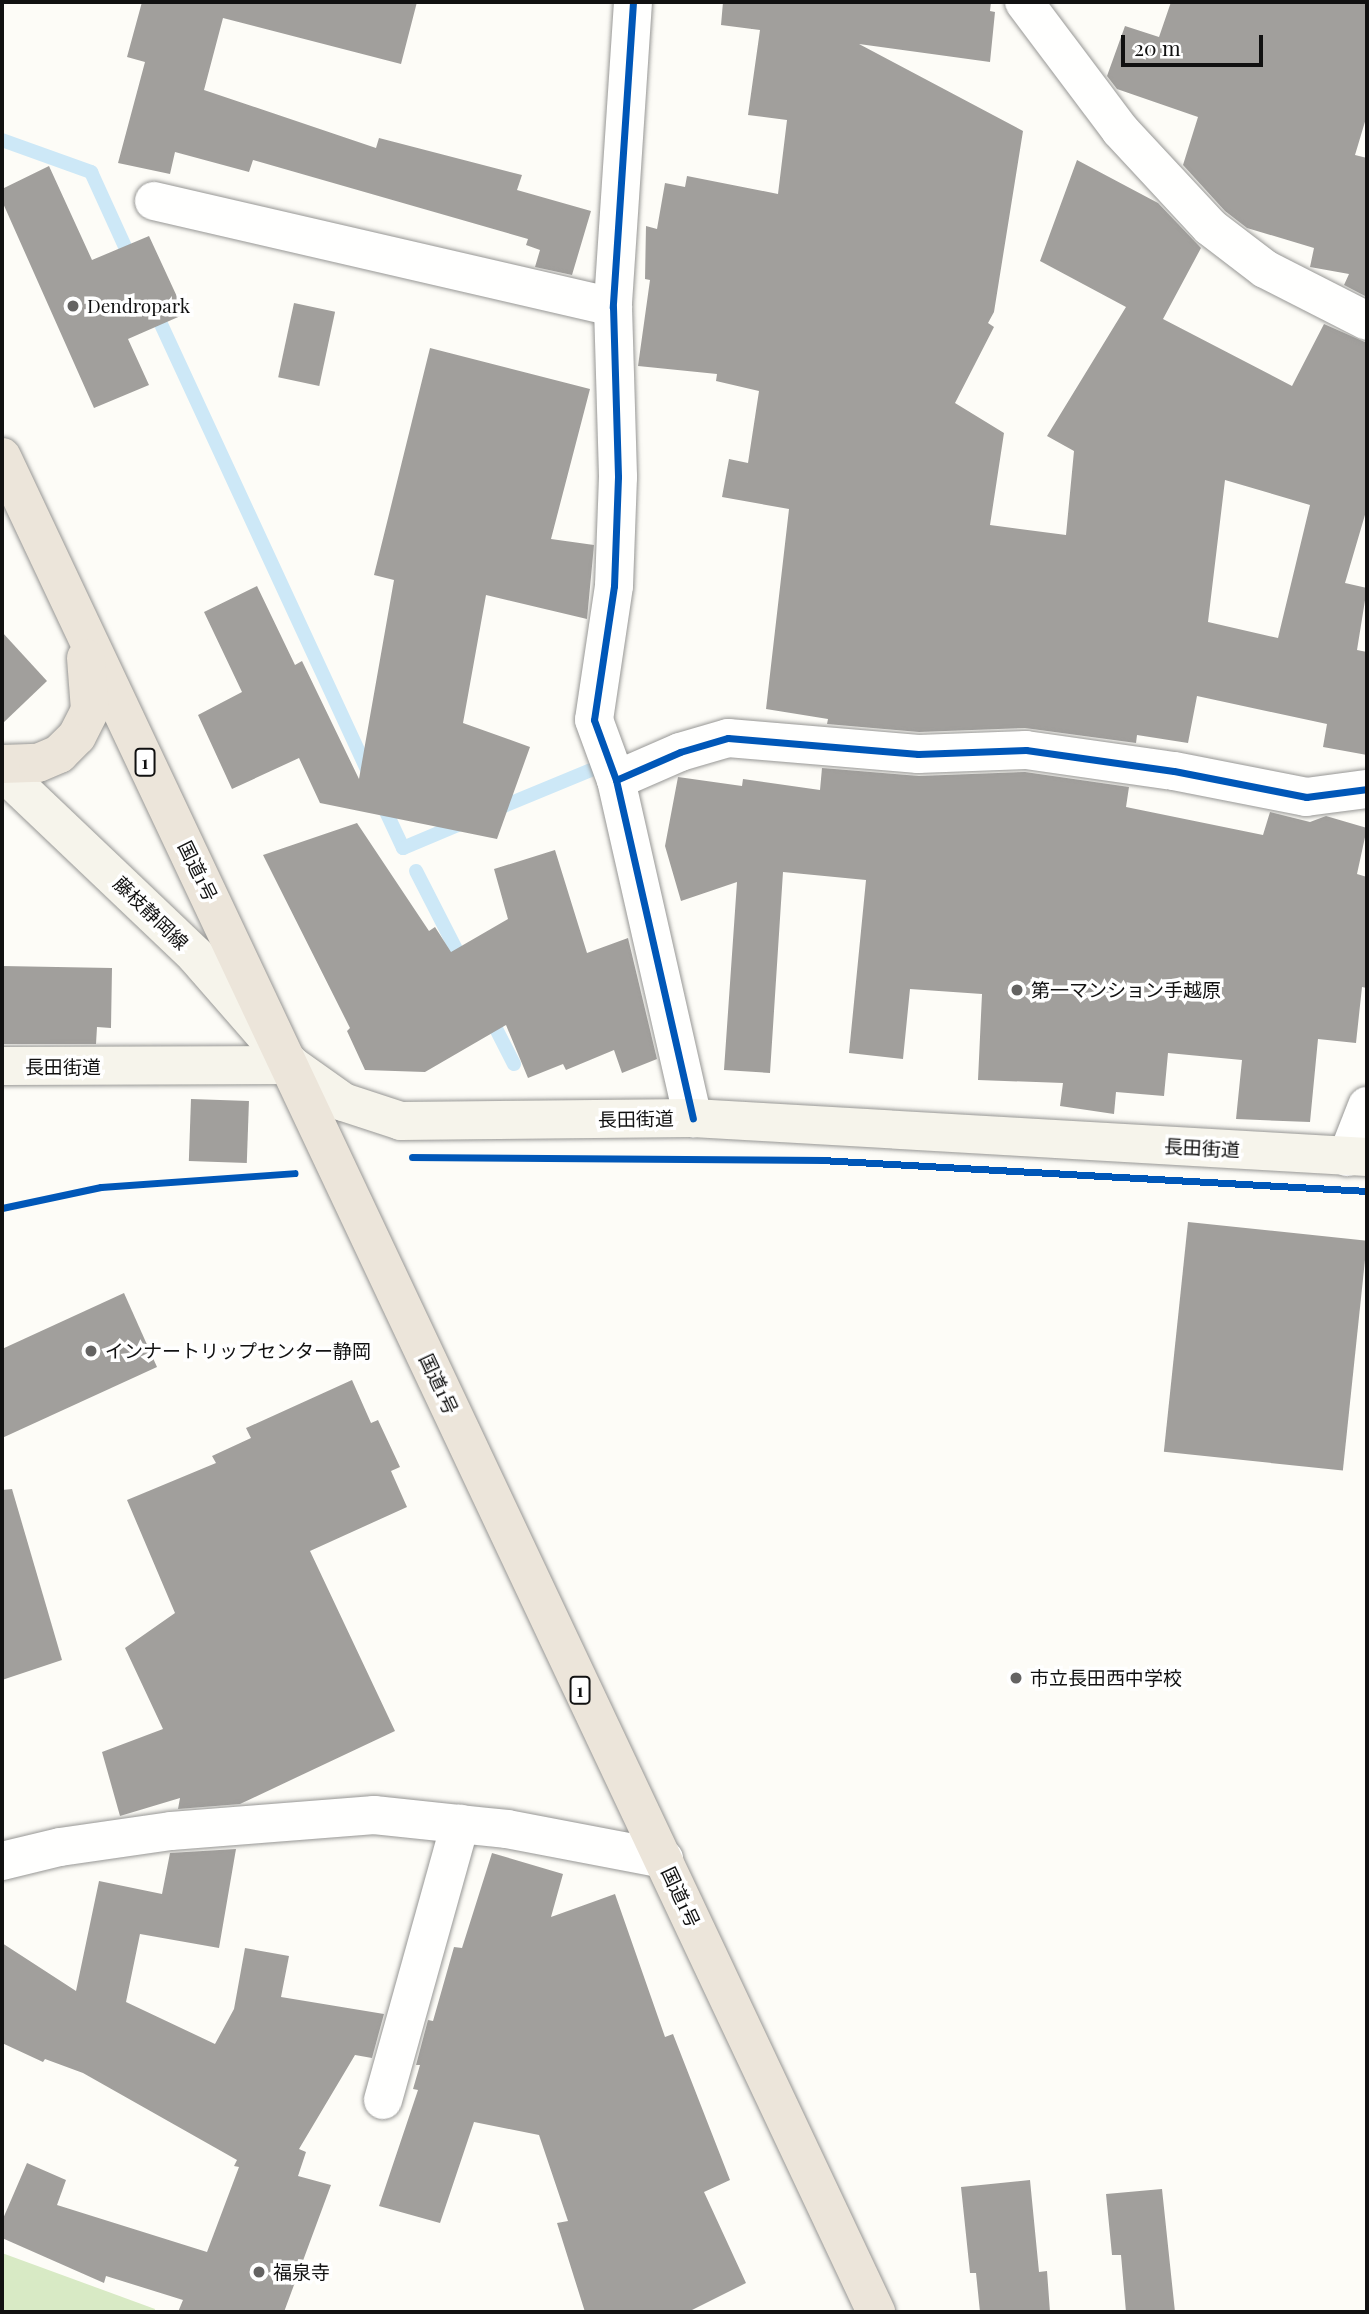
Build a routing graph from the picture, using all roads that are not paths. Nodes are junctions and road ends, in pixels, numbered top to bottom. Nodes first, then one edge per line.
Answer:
1 (633, 2) edge
2 (1024, 2) edge
3 (154, 201) dead end
4 (613, 306) junction
5 (1367, 321) edge
6 (2, 457) edge
7 (82, 635) junction
8 (2, 764) edge
9 (2, 771) edge
10 (616, 780) junction
11 (1367, 789) edge
12 (291, 1065) junction
13 (2, 1066) edge
14 (1367, 1106) edge
15 (693, 1118) junction
16 (1357, 1157) edge
17 (460, 1824) junction
18 (663, 1859) junction
19 (2, 1861) edge
20 (383, 2100) dead end
21 (876, 2312) edge

1 - 4 street
2 - 5 street
3 - 4 street
4 - 10 street
6 - 7 highway, 国道1号 / 1
7 - 8 highway
7 - 12 highway, 国道1号 / 1
9 - 12 main road, 藤枝静岡線
10 - 11 street
10 - 15 street
12 - 13 main road, 長田街道
12 - 15 main road, 長田街道
12 - 18 highway, 国道1号 / 1
14 - 16 street
15 - 16 main road, 長田街道
17 - 18 street
17 - 19 street
17 - 20 street
18 - 21 highway, 国道1号 / 1

